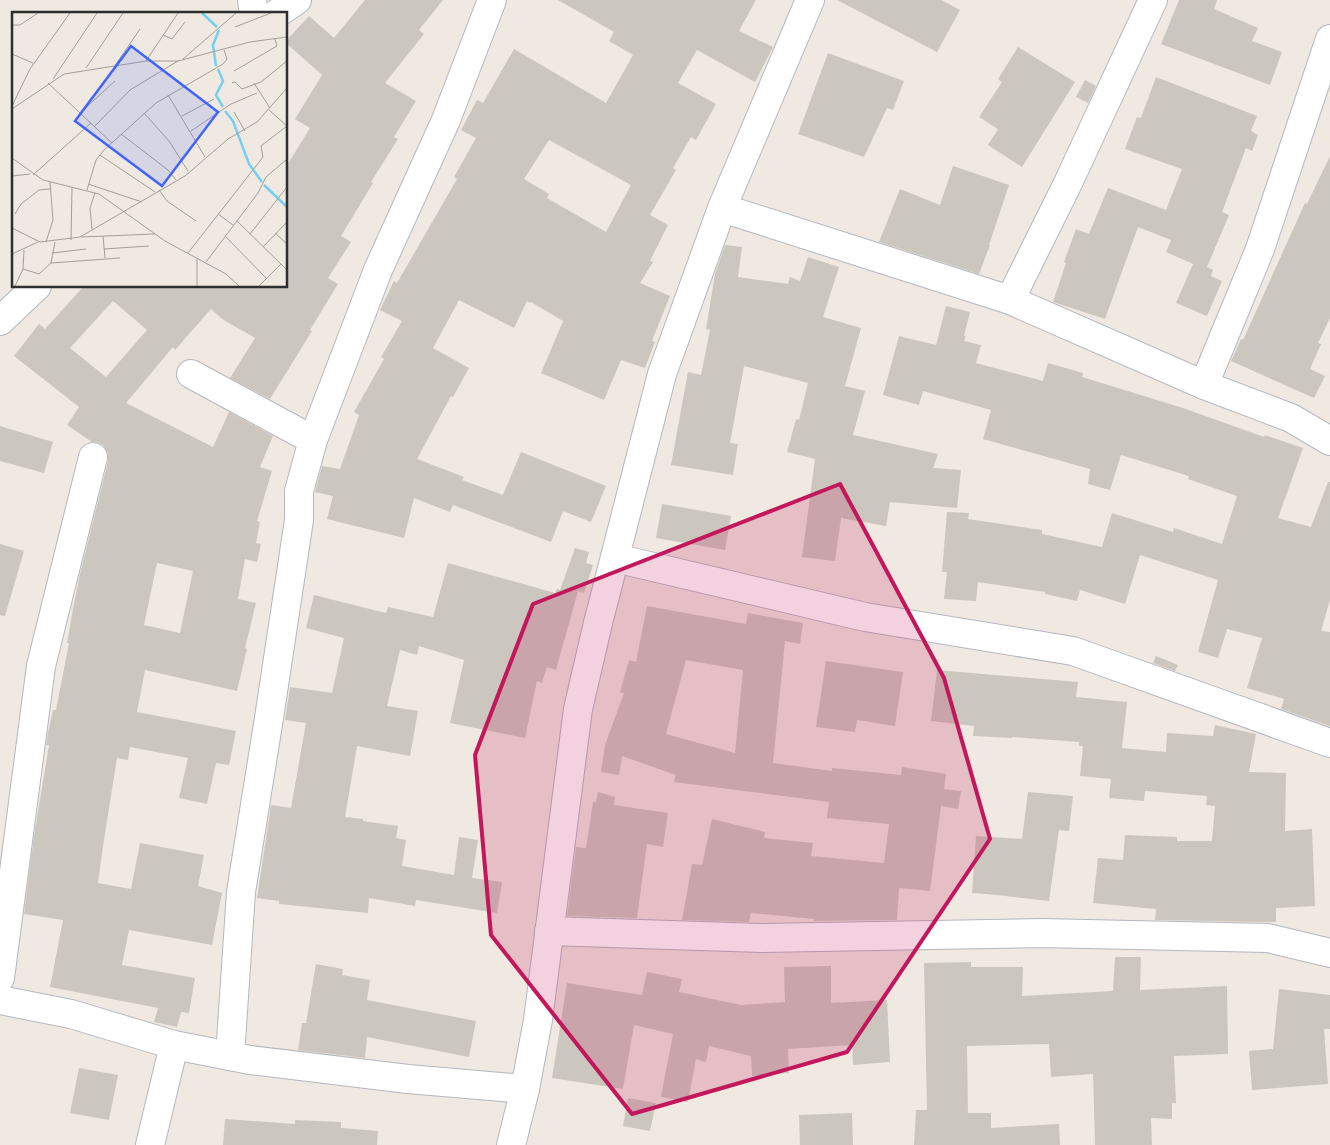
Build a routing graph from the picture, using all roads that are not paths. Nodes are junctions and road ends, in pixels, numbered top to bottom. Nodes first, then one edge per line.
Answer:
1 (297, 0) edge
2 (492, 0) edge
3 (810, 0) edge
4 (1153, 0) edge
5 (279, 12) edge
6 (1330, 39) edge
7 (722, 208) junction
8 (36, 288) edge
9 (1010, 300) junction
10 (0, 321) edge
11 (191, 374) dead end
12 (1204, 385) junction
13 (313, 440) junction
14 (1330, 441) edge
15 (93, 458) dead end
16 (615, 558) junction
17 (1330, 743) edge
18 (549, 931) junction
19 (1330, 953) edge
20 (0, 978) edge
21 (0, 1000) edge
22 (174, 1045) junction
23 (230, 1056) junction
24 (525, 1089) junction
25 (150, 1145) edge
26 (511, 1145) edge

1 - 5 street
2 - 13 street
3 - 7 street
4 - 9 street
6 - 12 street
7 - 9 street
7 - 16 street
8 - 10 street
9 - 12 street
11 - 13 street
12 - 14 street
13 - 23 street
15 - 20 street
16 - 17 street
16 - 18 street
18 - 19 street
18 - 24 street
21 - 22 street
22 - 23 street
22 - 25 street
23 - 24 street
24 - 26 street

